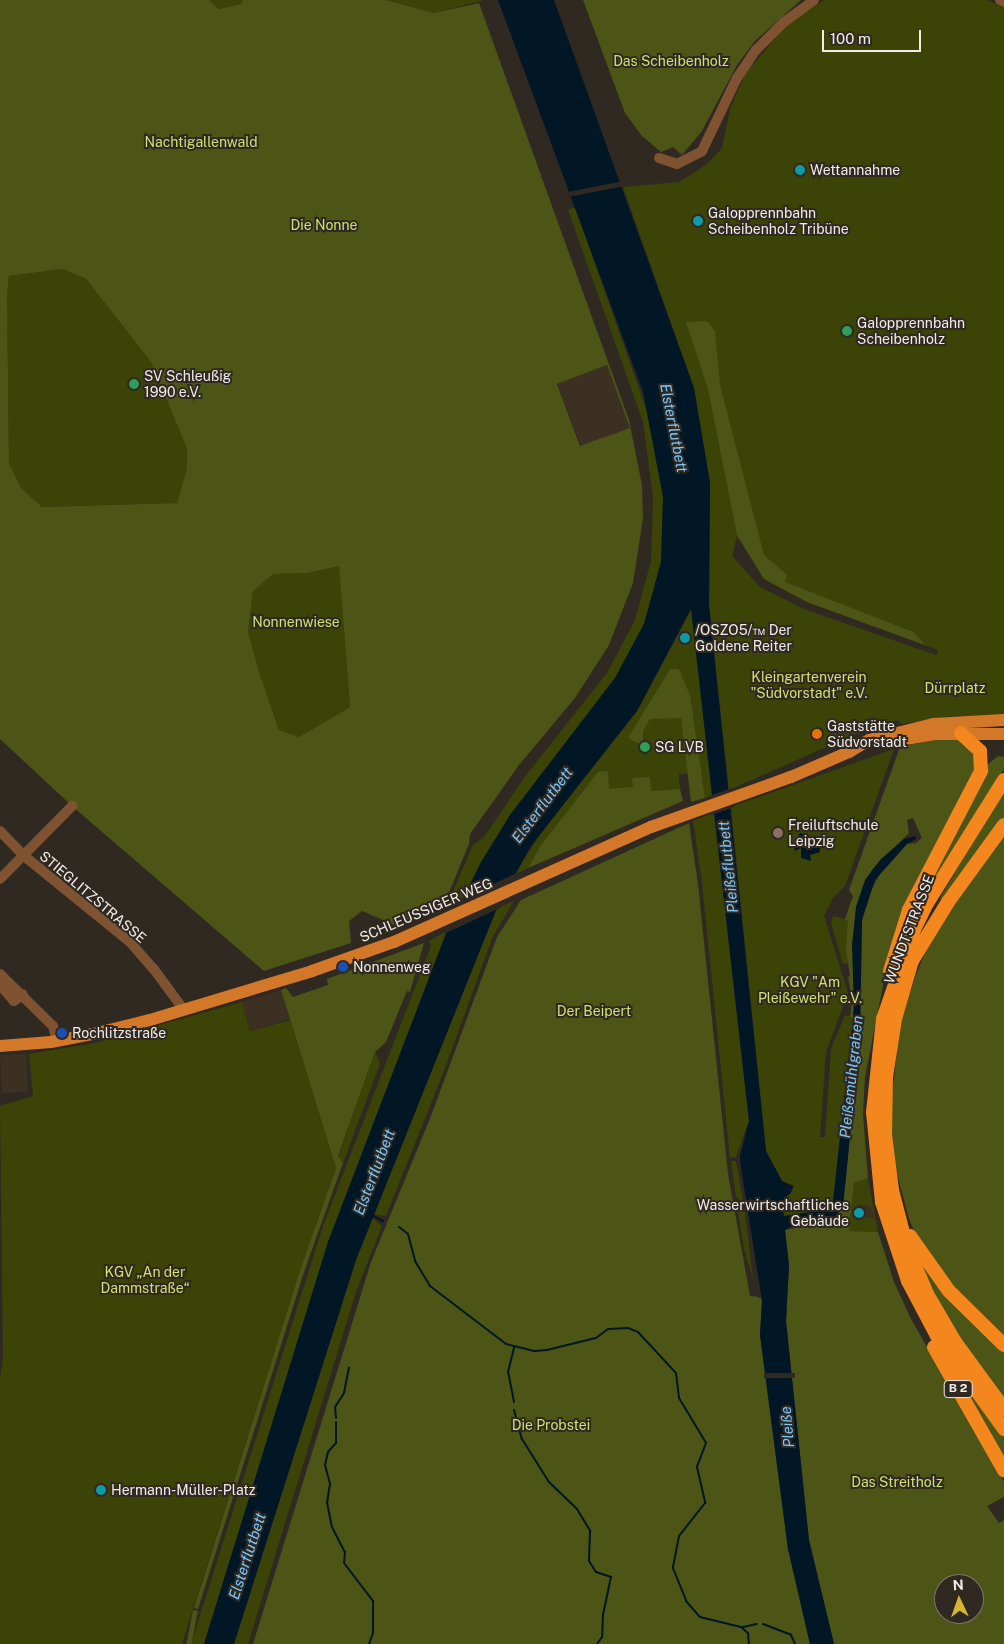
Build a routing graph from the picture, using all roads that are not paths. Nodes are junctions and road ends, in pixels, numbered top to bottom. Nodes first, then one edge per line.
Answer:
1 (814, 0) edge
2 (1000, 0) edge
3 (1004, 2) edge
4 (659, 158) dead end
5 (1004, 720) edge
6 (961, 733) junction
7 (1004, 734) edge
8 (849, 752) junction
9 (1004, 780) edge
10 (72, 806) dead end
11 (1004, 825) edge
12 (0, 831) edge
13 (959, 851) junction
14 (23, 856) junction
15 (0, 879) edge
16 (910, 965) junction
17 (0, 974) edge
18 (0, 985) edge
19 (23, 994) junction
20 (184, 1010) junction
21 (883, 1019) junction
22 (57, 1041) junction
23 (0, 1046) edge
24 (897, 1212) junction
25 (919, 1304) junction
26 (1004, 1345) edge
27 (1004, 1409) edge
28 (1004, 1429) edge
29 (1004, 1470) edge

1 - 4 street
2 - 3 street
5 - 8 main road, SCHLEUSSIGER WEG
6 - 7 main road, SCHLEUSSIGER WEG
6 - 8 main road, SCHLEUSSIGER WEG
6 - 21 highway
8 - 20 main road, SCHLEUSSIGER WEG
9 - 13 highway, WUNDTSTRASSE
10 - 14 street
11 - 16 highway
12 - 14 street, STIEGLITZSTRASSE
13 - 16 highway, WUNDTSTRASSE
13 - 21 highway, WUNDTSTRASSE
14 - 15 street
14 - 20 street, STIEGLITZSTRASSE
16 - 24 highway, WUNDTSTRASSE
17 - 19 street
18 - 19 street
19 - 22 street
20 - 22 main road, SCHLEUSSIGER WEG
21 - 25 highway, WUNDTSTRASSE
22 - 23 main road, SCHLEUSSIGER WEG
24 - 26 highway
24 - 27 highway, WUNDTSTRASSE
25 - 28 highway, WUNDTSTRASSE
25 - 29 highway, B 2

